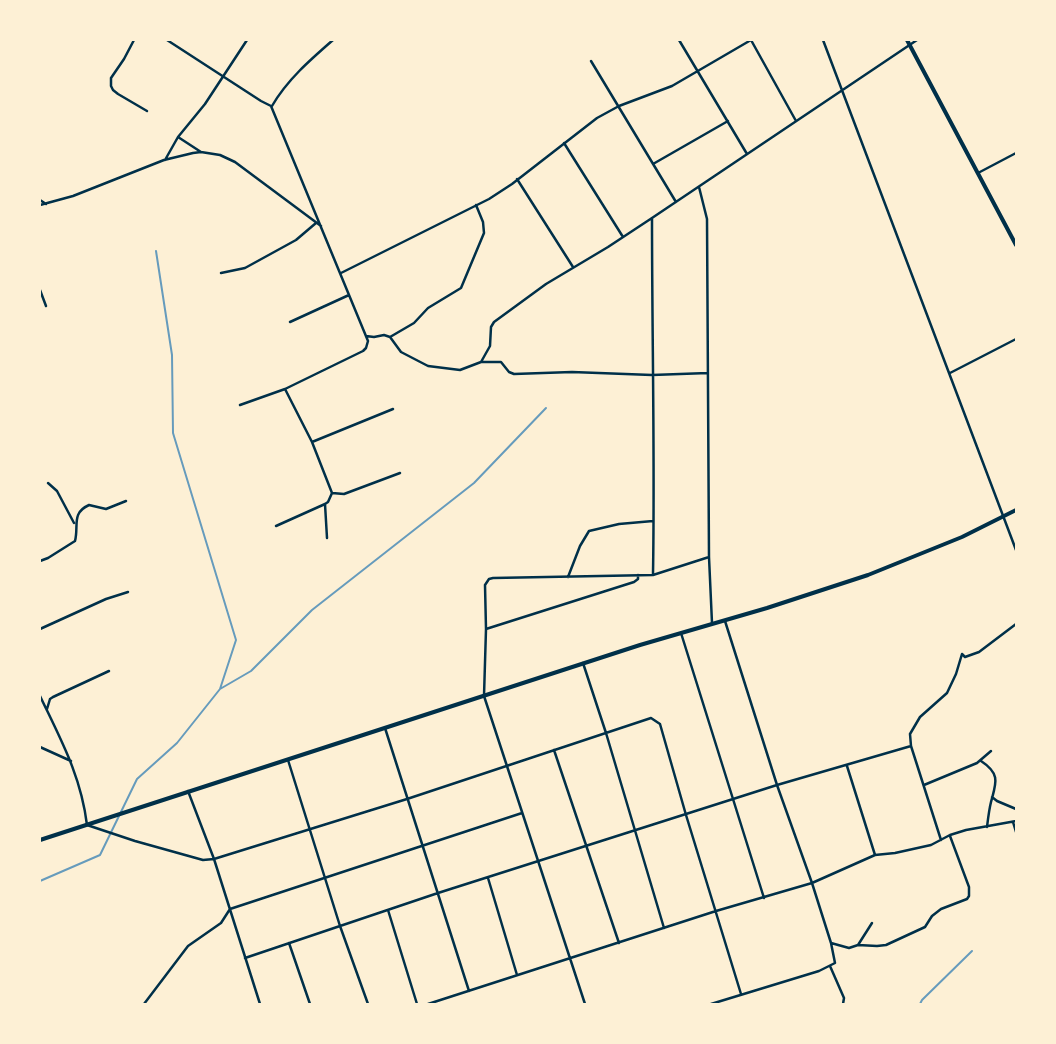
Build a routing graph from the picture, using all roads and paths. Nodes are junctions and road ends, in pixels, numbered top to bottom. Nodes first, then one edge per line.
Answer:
1 (134, 40) edge
2 (167, 40) edge
3 (248, 40) edge
4 (333, 40) edge
5 (679, 40) edge
6 (751, 40) edge
7 (823, 40) edge
8 (907, 40) edge
9 (918, 40) edge
10 (910, 45) junction
11 (591, 61) dead end
12 (697, 71) junction
13 (223, 76) junction
14 (841, 90) junction
15 (271, 106) junction
16 (619, 106) junction
17 (147, 111) dead end
18 (796, 121) junction
19 (728, 122) junction
20 (178, 137) junction
21 (564, 143) junction
22 (201, 152) junction
23 (1016, 153) edge
24 (747, 154) junction
25 (164, 160) junction
26 (653, 164) junction
27 (978, 173) junction
28 (517, 180) junction
29 (699, 187) junction
30 (40, 200) edge
31 (676, 202) junction
32 (46, 204) junction
33 (40, 205) edge
34 (476, 205) junction
35 (652, 218) junction
36 (316, 223) junction
37 (322, 227) junction
38 (623, 237) junction
39 (1016, 245) edge
40 (574, 267) junction
41 (221, 273) dead end
42 (341, 273) junction
43 (40, 290) edge
44 (349, 294) junction
45 (46, 306) dead end
46 (290, 322) dead end
47 (366, 336) junction
48 (390, 337) junction
49 (1016, 338) edge
50 (481, 362) junction
51 (708, 373) junction
52 (950, 373) junction
53 (652, 375) junction
54 (285, 389) junction
55 (240, 405) dead end
56 (394, 409) dead end
57 (312, 442) junction
58 (400, 473) dead end
59 (48, 483) dead end
60 (332, 493) junction
61 (126, 500) dead end
62 (325, 504) junction
63 (1016, 510) edge
64 (1004, 518) junction
65 (654, 520) junction
66 (75, 524) junction
67 (276, 526) dead end
68 (327, 538) dead end
69 (1016, 550) edge
70 (710, 557) junction
71 (40, 561) edge
72 (638, 575) junction
73 (653, 575) junction
74 (568, 577) junction
75 (128, 592) dead end
76 (725, 621) junction
77 (712, 623) junction
78 (1016, 624) edge
79 (40, 629) edge
80 (486, 629) junction
81 (681, 633) junction
82 (583, 663) junction
83 (109, 671) dead end
84 (40, 696) edge
85 (484, 696) junction
86 (47, 710) junction
87 (385, 728) junction
88 (606, 733) junction
89 (911, 746) junction
90 (40, 747) edge
91 (554, 750) junction
92 (991, 751) dead end
93 (288, 759) junction
94 (71, 761) junction
95 (980, 761) junction
96 (506, 766) junction
97 (847, 766) junction
98 (778, 785) junction
99 (924, 785) junction
100 (188, 791) junction
101 (992, 797) junction
102 (407, 799) junction
103 (733, 800) junction
104 (1016, 809) edge
105 (522, 813) junction
106 (686, 815) junction
107 (1014, 821) edge
108 (87, 825) junction
109 (987, 827) junction
110 (309, 828) junction
111 (636, 831) junction
112 (1016, 832) edge
113 (950, 835) junction
114 (40, 840) edge
115 (941, 840) junction
116 (422, 845) junction
117 (587, 847) junction
118 (875, 855) junction
119 (214, 859) junction
120 (539, 863) junction
121 (325, 878) junction
122 (488, 878) junction
123 (812, 883) junction
124 (438, 893) junction
125 (764, 898) junction
126 (230, 909) junction
127 (388, 910) junction
128 (716, 911) junction
129 (872, 924) dead end
130 (340, 926) junction
131 (664, 928) junction
132 (288, 943) junction
133 (619, 943) junction
134 (831, 943) junction
135 (858, 944) junction
136 (245, 958) junction
137 (570, 959) junction
138 (830, 966) junction
139 (518, 975) junction
140 (470, 991) junction
141 (741, 994) junction
142 (144, 1004) edge
143 (260, 1004) edge
144 (310, 1004) edge
145 (368, 1004) edge
146 (417, 1004) edge
147 (428, 1004) edge
148 (585, 1004) edge
149 (710, 1004) edge
150 (843, 1004) edge

1 - 17 street
2 - 13 street
3 - 13 street
4 - 15 street
5 - 12 street
6 - 12 street
6 - 18 street
7 - 14 street
8 - 10 main road
9 - 10 street
10 - 14 street
10 - 27 main road
11 - 16 street
12 - 16 street
12 - 19 street
13 - 15 street
13 - 20 street
14 - 18 street
14 - 52 street
15 - 37 street
16 - 21 street
16 - 26 street
18 - 24 street
19 - 24 street
19 - 26 street
20 - 22 street
20 - 25 street
21 - 28 street
21 - 38 street
22 - 25 street
22 - 36 street
23 - 27 street
24 - 29 street
25 - 32 street
26 - 31 street
27 - 39 main road
28 - 34 street
28 - 40 street
29 - 31 street
29 - 51 street
30 - 32 street
31 - 35 street
32 - 33 street
34 - 42 street
34 - 48 street
35 - 38 street
35 - 53 street
36 - 37 street
36 - 41 street
37 - 42 street
38 - 40 street
40 - 50 street
42 - 44 street
43 - 45 street
44 - 46 street
44 - 47 street
47 - 48 street
47 - 54 street
48 - 50 street
49 - 52 street
50 - 53 street
51 - 53 street
51 - 70 street
52 - 64 street
53 - 65 street
54 - 55 street
54 - 57 street
56 - 57 street
57 - 60 street
58 - 60 street
59 - 66 street
60 - 62 street
61 - 66 street
62 - 67 street
62 - 68 street
63 - 64 main road
64 - 69 street
64 - 76 main road
65 - 73 street
65 - 74 street
66 - 71 street
70 - 73 street
70 - 77 street
72 - 73 street
72 - 74 street
72 - 80 street
74 - 80 street
75 - 79 street
76 - 77 main road
76 - 98 street
77 - 81 main road
78 - 89 street
80 - 85 street
81 - 82 main road
81 - 103 street
82 - 85 main road
82 - 88 street
83 - 86 street
84 - 86 street
85 - 87 main road
85 - 96 street
86 - 94 street
87 - 93 main road
87 - 102 street
88 - 91 street
88 - 106 street
88 - 111 street
89 - 97 street
89 - 99 street
90 - 94 street
91 - 96 street
91 - 117 street
92 - 95 street
93 - 100 main road
93 - 110 street
94 - 108 street
95 - 99 street
95 - 101 street
96 - 102 street
96 - 105 street
97 - 98 street
97 - 118 street
98 - 103 street
98 - 123 street
99 - 115 street
100 - 108 main road
100 - 119 street
101 - 104 street
101 - 109 street
102 - 110 street
102 - 116 street
103 - 106 street
103 - 125 street
105 - 116 street
105 - 120 street
106 - 111 street
106 - 128 street
107 - 109 street
107 - 112 street
108 - 114 main road
108 - 119 street
109 - 113 street
110 - 119 street
110 - 121 street
111 - 117 street
111 - 131 street
113 - 115 street
113 - 135 street
115 - 118 street
116 - 121 street
116 - 124 street
117 - 120 street
117 - 133 street
118 - 123 street
119 - 126 street
120 - 122 street
120 - 137 street
121 - 126 street
121 - 130 street
122 - 124 street
122 - 139 street
123 - 125 street
123 - 134 street
124 - 127 street
124 - 140 street
125 - 128 street
126 - 136 street
126 - 142 street
127 - 130 street
127 - 146 street
128 - 131 street
128 - 141 street
129 - 135 street
130 - 132 street
130 - 145 street
131 - 133 street
132 - 136 street
132 - 144 street
133 - 137 street
134 - 135 street
134 - 138 street
136 - 143 street
137 - 139 street
137 - 148 street
138 - 141 street
138 - 150 street
139 - 140 street
140 - 147 street
141 - 149 street

